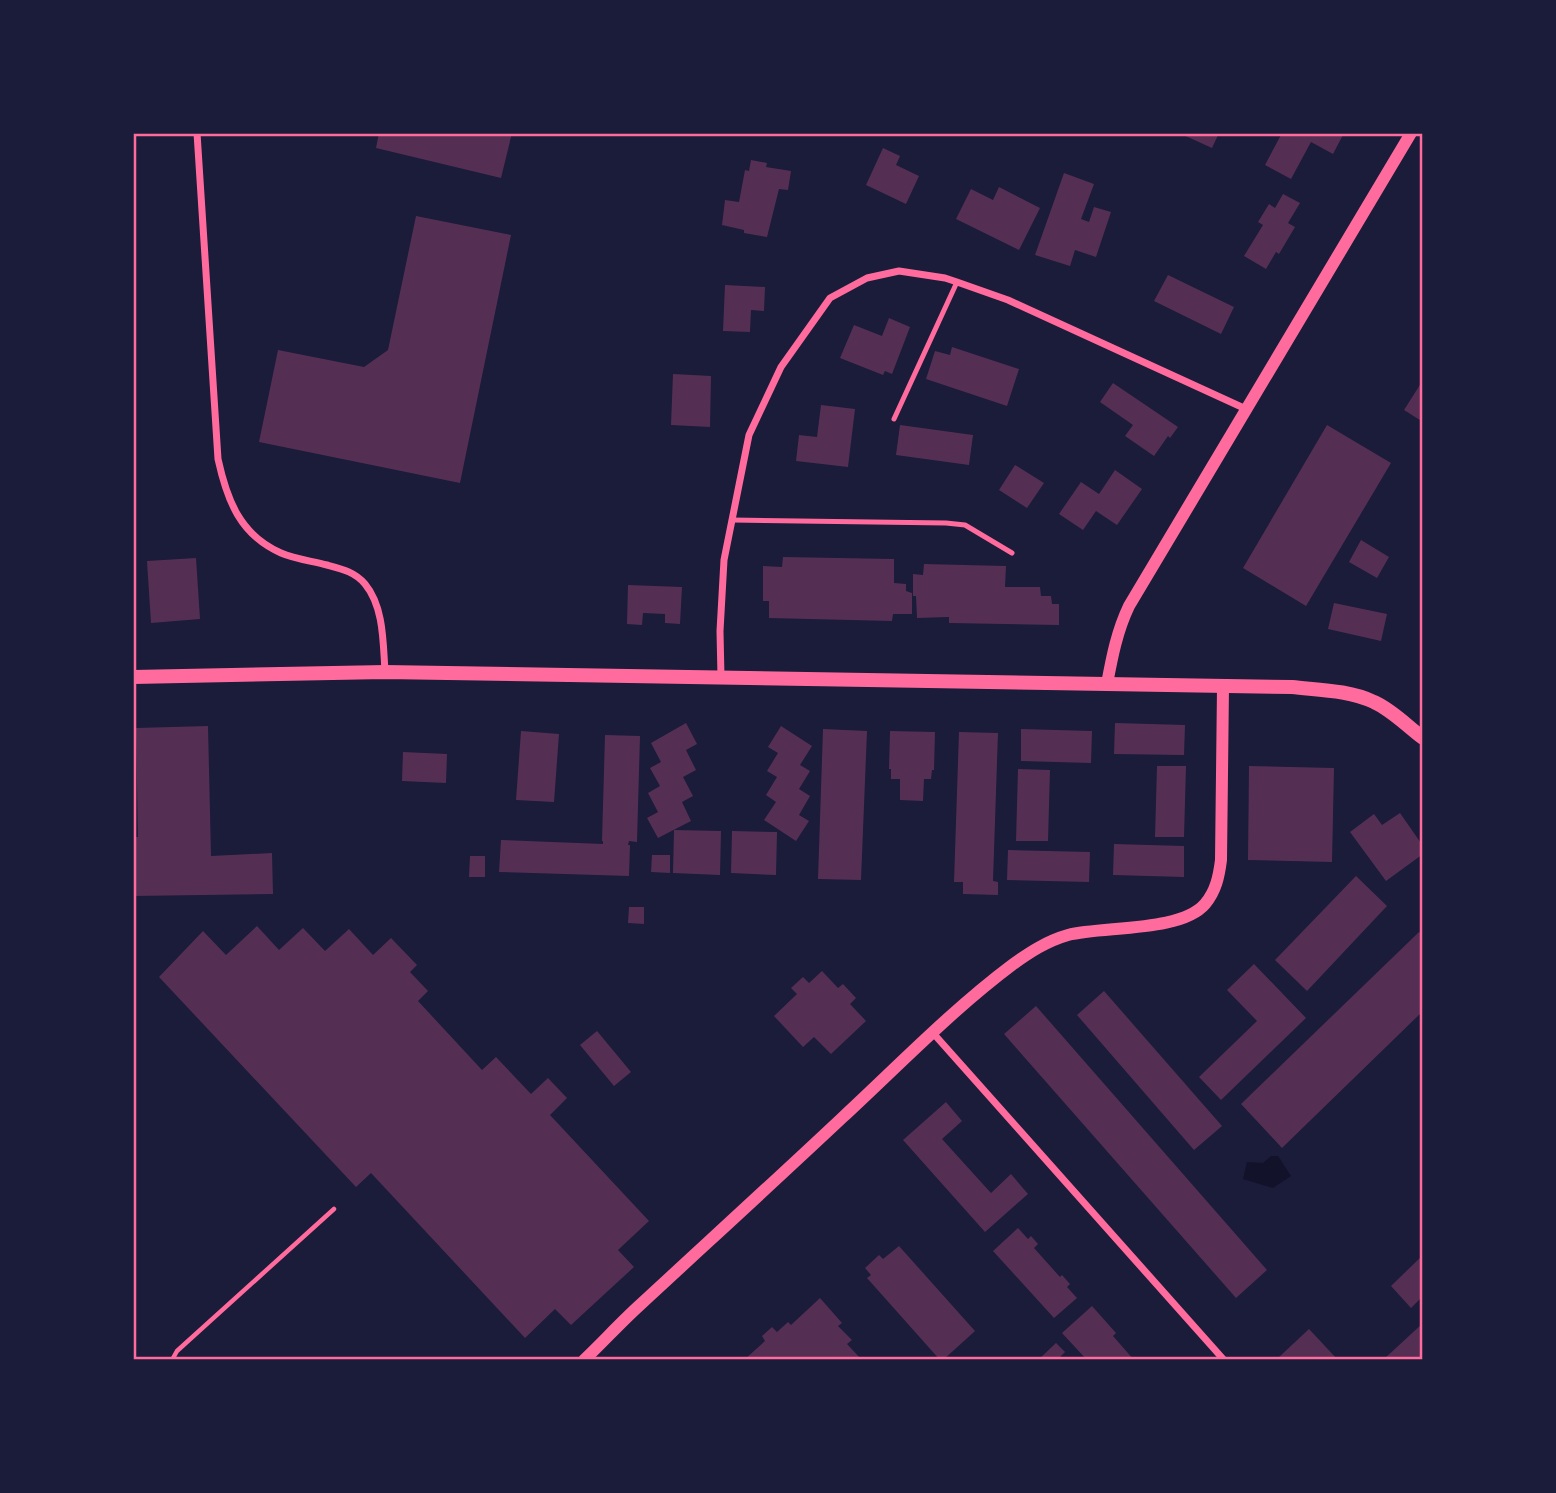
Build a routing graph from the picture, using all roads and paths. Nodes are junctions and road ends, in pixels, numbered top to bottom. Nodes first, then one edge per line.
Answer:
1 (197, 133) edge
2 (1411, 133) edge
3 (957, 282) junction
4 (1246, 409) junction
5 (894, 419) dead end
6 (732, 520) junction
7 (1012, 552) dead end
8 (385, 672) junction
9 (133, 677) edge
10 (721, 677) junction
11 (1107, 684) junction
12 (1223, 687) junction
13 (1423, 738) edge
14 (933, 1033) junction
15 (334, 1209) dead end
16 (172, 1360) edge
17 (584, 1360) edge
18 (1224, 1360) edge

1 - 8 street
2 - 4 street
3 - 4 street
3 - 5 lane
3 - 6 street
4 - 11 street
6 - 7 lane
6 - 10 street
8 - 9 main road
8 - 10 main road
10 - 11 main road
11 - 12 main road
12 - 13 main road
12 - 14 street
14 - 17 street
14 - 18 street
15 - 16 path

